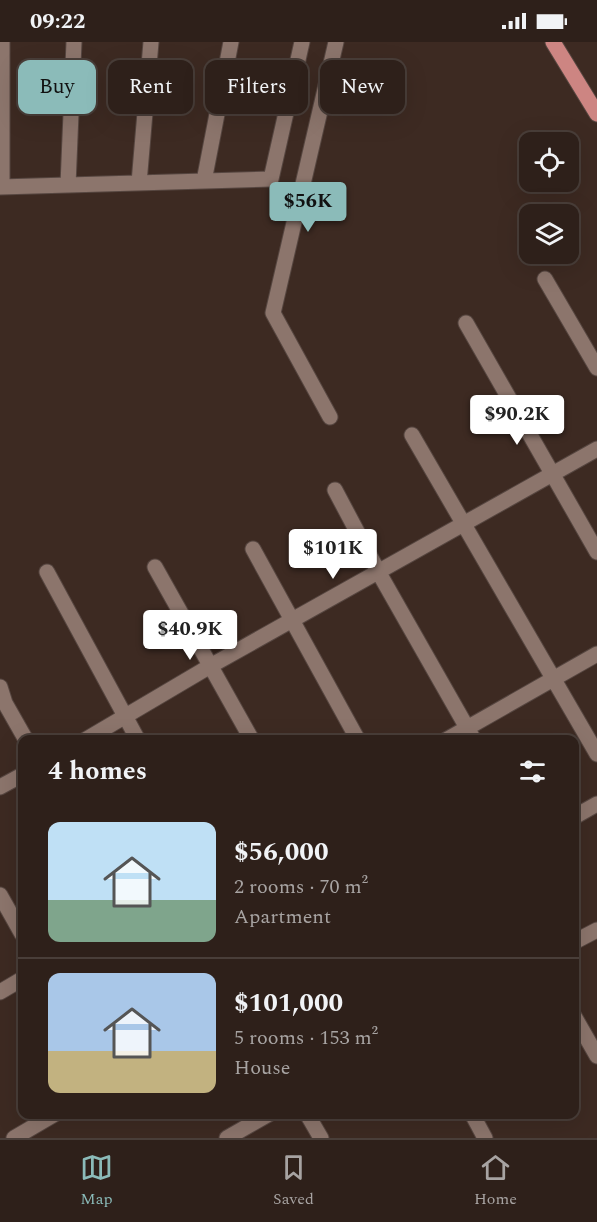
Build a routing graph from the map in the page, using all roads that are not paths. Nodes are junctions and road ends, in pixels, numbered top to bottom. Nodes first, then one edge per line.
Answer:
1 (2, 42) edge
2 (74, 42) edge
3 (152, 42) edge
4 (231, 42) edge
5 (302, 42) edge
6 (336, 42) edge
7 (553, 42) edge
8 (597, 114) edge
9 (204, 181) junction
10 (139, 183) junction
11 (68, 185) junction
12 (1, 187) edge
13 (545, 279) dead end
14 (466, 323) dead end
15 (597, 368) edge
16 (330, 417) dead end
17 (412, 435) dead end
18 (597, 449) edge
19 (553, 474) junction
20 (335, 490) dead end
21 (464, 524) junction
22 (253, 549) dead end
23 (597, 552) edge
24 (155, 567) dead end
25 (47, 572) dead end
26 (379, 573) junction
27 (293, 621) junction
28 (597, 654) edge
29 (212, 665) junction
30 (554, 679) junction
31 (0, 687) edge
32 (125, 717) junction
33 (470, 734) edge
34 (23, 735) edge
35 (94, 735) edge
36 (135, 735) edge
37 (249, 735) edge
38 (355, 735) edge
39 (597, 754) edge
40 (18, 777) edge
41 (0, 787) edge
42 (597, 804) edge
43 (579, 814) edge
44 (0, 895) edge
45 (18, 927) edge
46 (597, 930) edge
47 (579, 939) edge
48 (18, 981) edge
49 (0, 992) edge
50 (579, 1025) edge
51 (597, 1056) edge
52 (46, 1119) edge
53 (260, 1119) edge
54 (310, 1119) edge
55 (475, 1119) edge
56 (14, 1138) edge
57 (227, 1138) edge
58 (321, 1138) edge
59 (485, 1138) edge

1 - 12 street
2 - 11 street
3 - 10 street
4 - 9 street
5 - 9 street
6 - 16 street
7 - 8 main road
9 - 10 street
10 - 11 street
11 - 12 street
13 - 15 street
14 - 19 street
17 - 21 street
18 - 19 street
19 - 21 street
19 - 23 street
20 - 26 street
21 - 26 street
21 - 30 street
22 - 27 street
24 - 29 street
25 - 32 street
26 - 27 street
26 - 33 street
27 - 29 street
27 - 38 street
28 - 30 street
29 - 32 street
29 - 37 street
30 - 33 street
30 - 39 street
31 - 34 street
32 - 35 street
32 - 36 street
40 - 41 street
42 - 43 street
44 - 45 street
46 - 47 street
48 - 49 street
50 - 51 street
52 - 56 street
53 - 57 street
54 - 58 street
55 - 59 street

